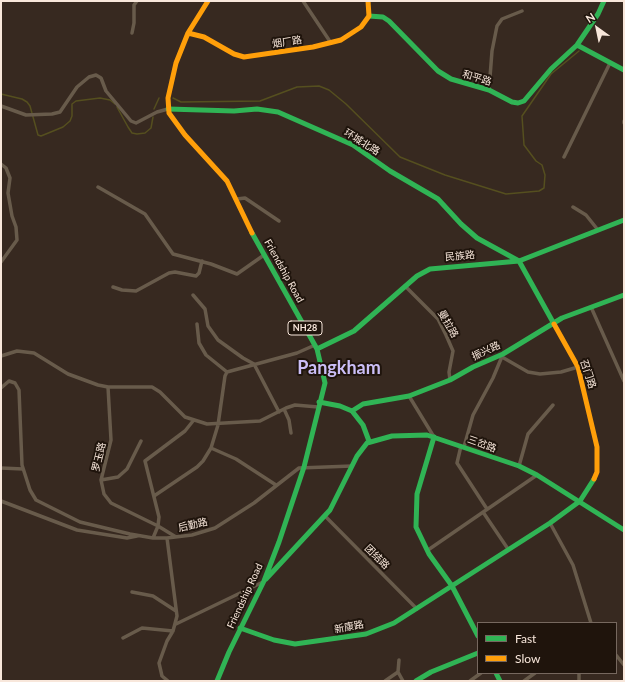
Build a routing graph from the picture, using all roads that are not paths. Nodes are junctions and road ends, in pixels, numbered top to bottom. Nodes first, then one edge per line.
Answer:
1 (137, 1) edge
2 (208, 1) edge
3 (302, 1) edge
4 (368, 1) edge
5 (604, 1) edge
6 (522, 12) dead end
7 (369, 16) junction
8 (132, 33) dead end
9 (188, 33) junction
10 (331, 43) junction
11 (577, 45) junction
12 (610, 63) junction
13 (624, 70) edge
14 (489, 90) junction
15 (1, 106) edge
16 (168, 110) junction
17 (564, 157) dead end
18 (1, 164) edge
19 (98, 187) dead end
20 (237, 199) junction
21 (573, 207) dead end
22 (624, 220) edge
23 (280, 221) dead end
24 (598, 230) junction
25 (264, 254) junction
26 (519, 260) junction
27 (202, 261) junction
28 (1, 262) edge
29 (405, 286) junction
30 (113, 287) dead end
31 (193, 295) dead end
32 (624, 295) edge
33 (591, 307) junction
34 (555, 322) junction
35 (197, 324) dead end
36 (316, 347) junction
37 (1, 356) edge
38 (502, 356) junction
39 (254, 364) junction
40 (624, 365) edge
41 (578, 366) junction
42 (618, 367) junction
43 (227, 372) junction
44 (450, 380) junction
45 (624, 381) edge
46 (108, 387) junction
47 (1, 388) edge
48 (409, 396) junction
49 (319, 404) junction
50 (553, 405) dead end
51 (284, 409) junction
52 (352, 411) junction
53 (279, 412) junction
54 (193, 421) junction
55 (218, 425) junction
56 (291, 433) dead end
57 (434, 437) junction
58 (141, 440) dead end
59 (369, 441) junction
60 (463, 446) junction
61 (211, 448) junction
62 (352, 466) junction
63 (519, 466) junction
64 (304, 467) junction
65 (1, 468) edge
66 (23, 469) junction
67 (537, 474) junction
68 (101, 480) junction
69 (276, 485) junction
70 (154, 496) junction
71 (1, 501) edge
72 (580, 501) junction
73 (487, 509) junction
74 (483, 512) junction
75 (325, 516) junction
76 (550, 523) junction
77 (158, 526) junction
78 (624, 530) edge
79 (138, 535) junction
80 (176, 537) junction
81 (153, 538) junction
82 (167, 538) junction
83 (508, 549) junction
84 (428, 550) junction
85 (264, 581) junction
86 (452, 586) junction
87 (132, 592) dead end
88 (418, 609) junction
89 (176, 611) junction
90 (591, 622) edge
91 (176, 624) junction
92 (240, 628) junction
93 (173, 631) junction
94 (477, 634) edge
95 (123, 638) dead end
96 (477, 653) edge
97 (617, 656) edge
98 (399, 660) dead end
99 (624, 665) edge
100 (398, 672) junction
101 (479, 674) edge
102 (534, 674) edge
103 (168, 681) edge
104 (217, 681) edge
105 (385, 681) edge
106 (403, 681) edge
107 (416, 681) edge
108 (470, 681) edge
109 (524, 681) edge

1 - 8 street
2 - 9 main road
3 - 10 street
4 - 7 main road
5 - 11 main road, 和平路
6 - 14 street
7 - 10 main road, 烟厂路
7 - 14 main road, 和平路
9 - 10 main road, 烟厂路
9 - 16 main road
11 - 12 main road
11 - 14 main road, 和平路
12 - 13 main road
12 - 17 street
15 - 16 street
16 - 20 main road, Friendship Road / NH28
16 - 26 main road, 环城北路
18 - 28 street
19 - 27 street
20 - 23 street
20 - 25 main road, Friendship Road / NH28
21 - 24 street
22 - 24 main road, 民族路
24 - 26 main road, 民族路
25 - 27 street
25 - 36 main road, Friendship Road / NH28
26 - 29 main road, 民族路
26 - 34 main road, 召门路
27 - 30 street
29 - 36 main road, 民族路
29 - 44 street, 曼拉路
31 - 39 street
32 - 33 main road, 振兴路
33 - 34 main road, 振兴路
33 - 42 street
34 - 38 main road, 振兴路
34 - 41 main road, 召门路
35 - 43 street
36 - 39 street
36 - 49 main road, Friendship Road / NH28
37 - 46 street
38 - 41 street
38 - 44 main road, 振兴路
38 - 60 street
39 - 43 street
39 - 53 street
40 - 42 street
41 - 72 main road, 召门路
42 - 45 street
43 - 55 street
44 - 48 main road, 振兴路
46 - 54 street
46 - 68 street, 罗玉路
47 - 66 street
48 - 52 main road, 振兴路
48 - 57 street
49 - 51 street
49 - 52 main road
49 - 64 main road, Friendship Road / NH28
50 - 63 street
51 - 53 street
51 - 56 street
52 - 59 main road
53 - 55 street
54 - 55 street
54 - 70 street
55 - 61 street
57 - 59 main road, 三岔路
57 - 60 main road, 三岔路
57 - 84 main road
58 - 68 street
59 - 62 main road
60 - 63 main road, 三岔路
60 - 73 street
61 - 69 street
61 - 70 street
62 - 64 street, 后勤路
62 - 75 main road
63 - 67 main road, 三岔路
64 - 69 street, 后勤路
64 - 85 main road, Friendship Road / NH28
65 - 66 street
66 - 79 street
67 - 72 main road, 三岔路
67 - 73 street
68 - 77 street, 罗玉路
69 - 80 street, 后勤路
70 - 77 street
71 - 79 street
72 - 76 main road, 新康路
72 - 78 main road, 三岔路
73 - 74 street
74 - 83 street
74 - 84 street
75 - 85 main road
75 - 88 street, 团结路
76 - 83 main road, 新康路
76 - 90 street
77 - 80 street, 罗玉路
77 - 81 street
79 - 81 street
80 - 82 street, 后勤路
81 - 82 street
82 - 89 street, 后勤路
83 - 86 main road, 新康路
84 - 86 main road
85 - 91 street
85 - 92 main road, Friendship Road / NH28
86 - 88 main road, 新康路
86 - 94 main road
87 - 89 street
88 - 92 main road, 新康路
89 - 91 street, 后勤路
91 - 93 street, 后勤路
92 - 104 main road, Friendship Road / NH28
93 - 95 street
93 - 103 street, 后勤路
96 - 107 main road
97 - 99 street
98 - 100 street
100 - 105 street
100 - 106 street
101 - 108 street
102 - 109 street

